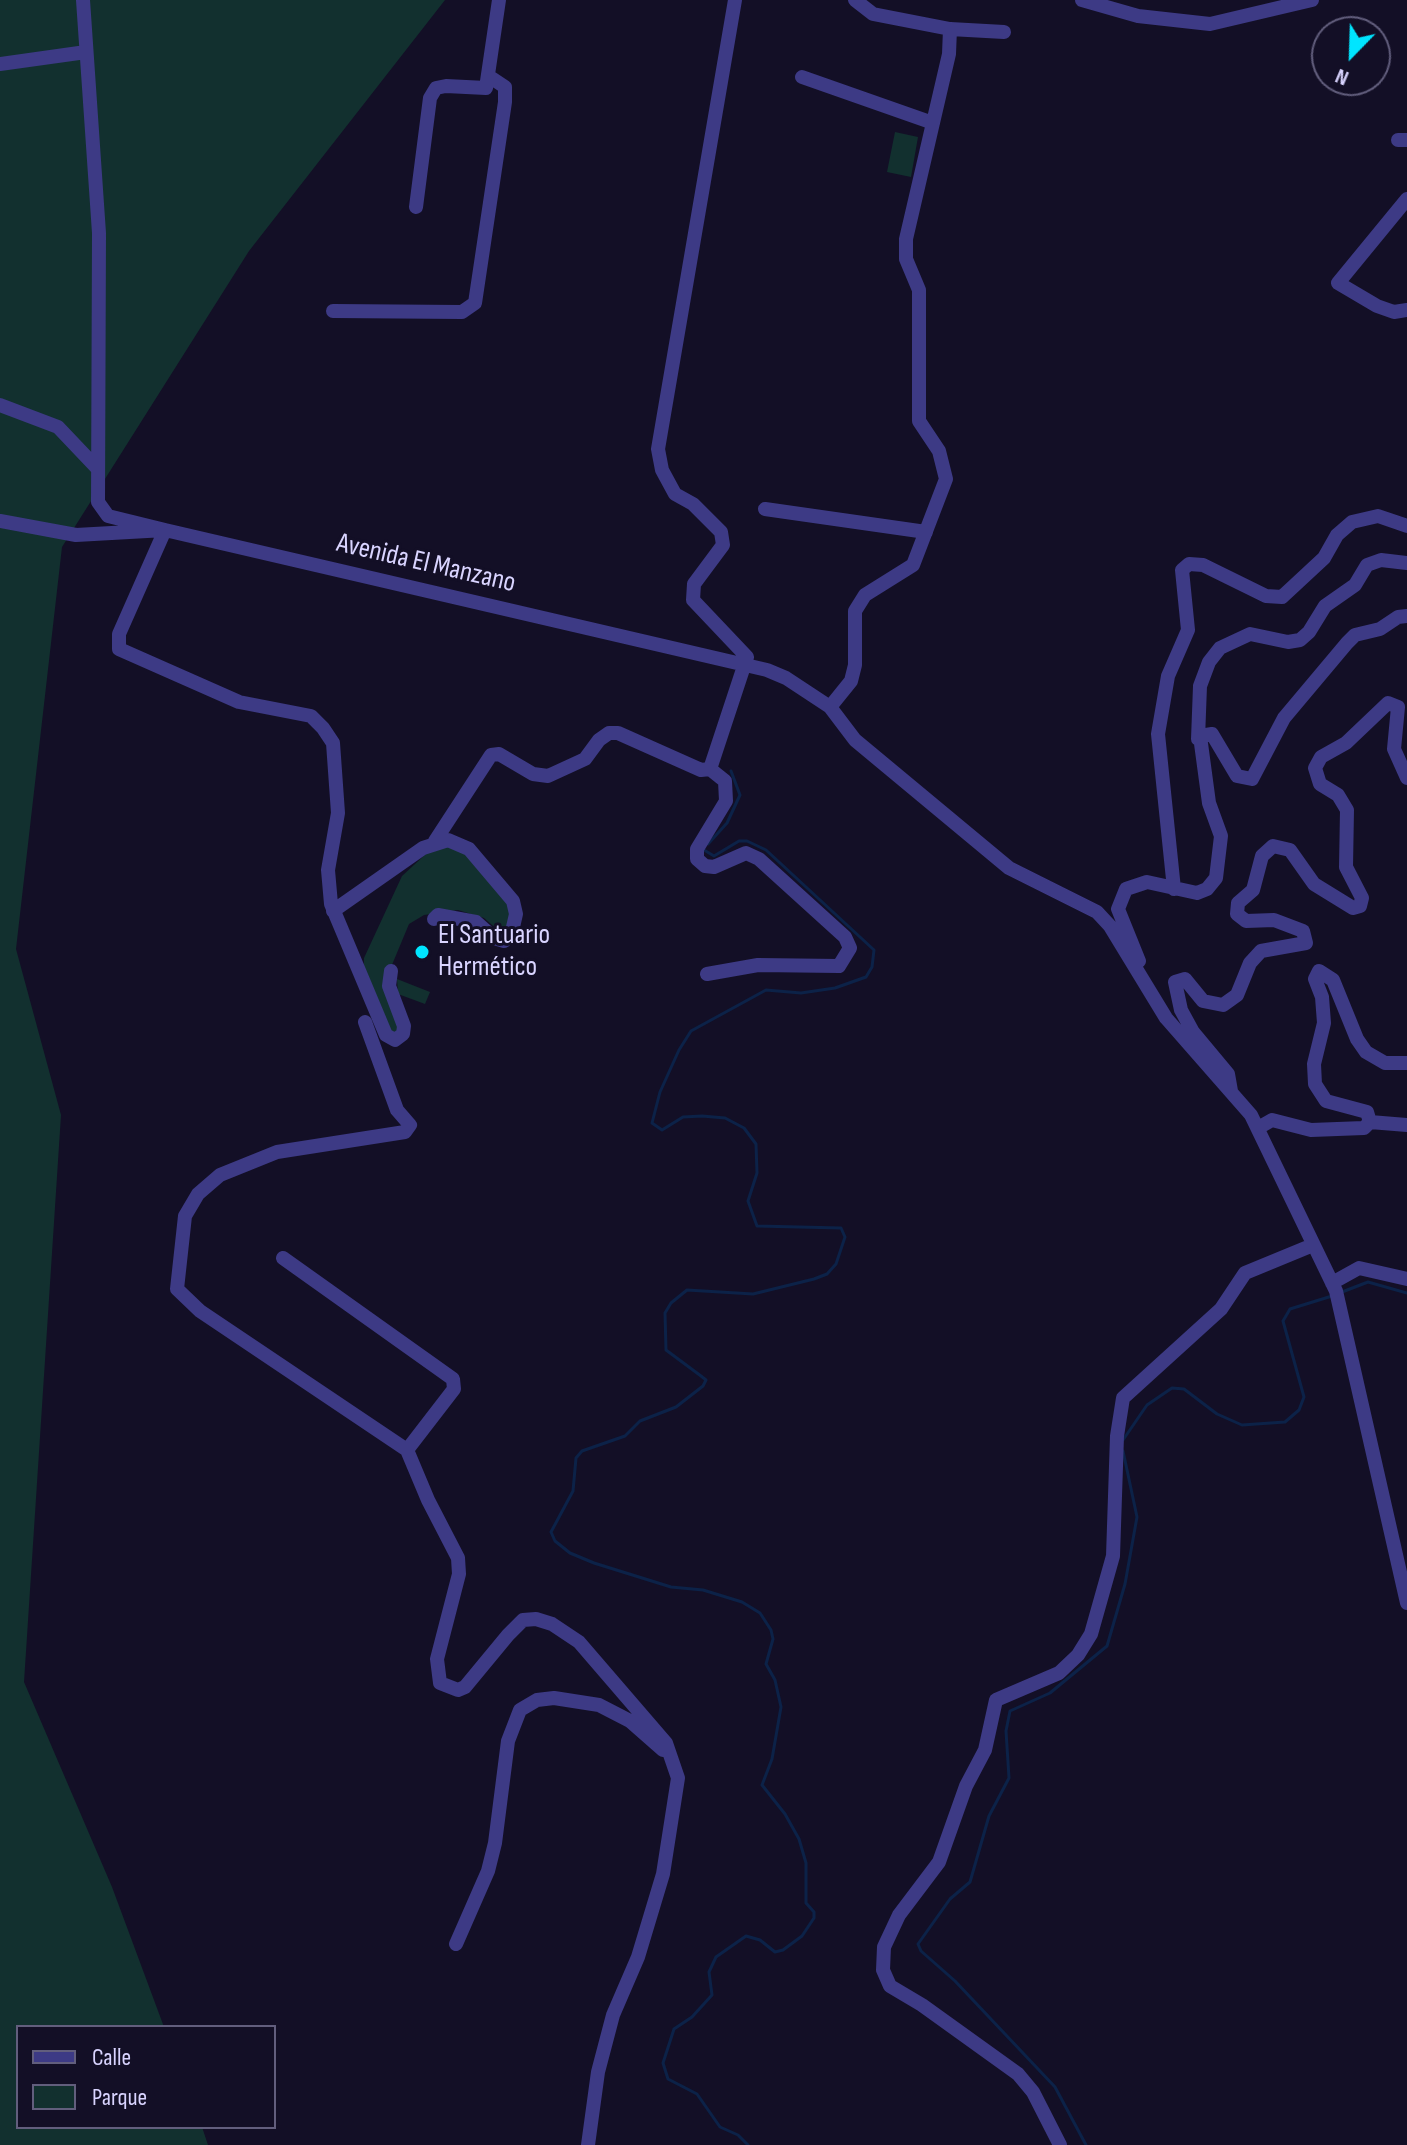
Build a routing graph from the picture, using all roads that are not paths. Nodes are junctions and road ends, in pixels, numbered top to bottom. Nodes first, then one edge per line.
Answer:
1 (83, 0) edge
2 (499, 0) edge
3 (735, 0) edge
4 (855, 0) edge
5 (1082, 0) edge
6 (1312, 0) edge
7 (950, 29) junction
8 (1004, 32) dead end
9 (86, 52) junction
10 (0, 64) edge
11 (490, 77) junction
12 (802, 77) dead end
13 (933, 123) junction
14 (1407, 199) edge
15 (416, 207) dead end
16 (1407, 310) edge
17 (333, 311) dead end
18 (0, 405) edge
19 (96, 441) junction
20 (82, 449) junction
21 (96, 467) junction
22 (98, 502) junction
23 (765, 509) dead end
24 (0, 521) edge
25 (1407, 526) edge
26 (165, 530) junction
27 (926, 532) junction
28 (76, 535) junction
29 (1407, 563) edge
30 (1407, 616) edge
31 (747, 664) junction
32 (830, 707) junction
33 (1198, 739) junction
34 (710, 769) junction
35 (1407, 778) edge
36 (435, 841) junction
37 (1174, 889) junction
38 (333, 911) junction
39 (434, 919) dead end
40 (391, 971) dead end
41 (707, 974) dead end
42 (1148, 990) junction
43 (365, 1022) dead end
44 (1407, 1063) edge
45 (1231, 1091) junction
46 (1370, 1122) junction
47 (1407, 1125) edge
48 (1258, 1128) junction
49 (1313, 1245) junction
50 (283, 1258) dead end
51 (1407, 1279) edge
52 (1332, 1283) junction
53 (407, 1450) junction
54 (1407, 1603) edge
55 (673, 1758) junction
56 (456, 1944) dead end
57 (588, 2145) edge
58 (1060, 2145) edge

1 - 9 street
2 - 11 street
3 - 31 street
4 - 7 street
5 - 6 street
7 - 8 street
7 - 13 street
9 - 10 street
9 - 19 street
11 - 15 street
11 - 17 street
12 - 13 street
13 - 27 street
14 - 16 street
18 - 20 street
19 - 20 street
19 - 21 street
20 - 21 street
21 - 22 street
22 - 26 street
22 - 28 street
23 - 27 street
24 - 28 street, Avenida El Manzano
25 - 37 street
26 - 28 street, Avenida El Manzano
26 - 31 street, Avenida El Manzano
26 - 38 street
27 - 32 street
29 - 33 street
30 - 33 street
31 - 32 street, Avenida El Manzano
31 - 34 street
32 - 42 street, Avenida El Manzano
33 - 37 street
34 - 36 street
34 - 41 street
35 - 45 street
36 - 38 street
36 - 39 street
37 - 42 street
38 - 40 street
42 - 45 street
43 - 53 street
44 - 46 street
45 - 48 street
46 - 47 street
46 - 48 street
48 - 49 street
49 - 52 street
49 - 58 street
50 - 53 street
51 - 52 street
52 - 54 street
53 - 55 street
55 - 56 street
55 - 57 street

